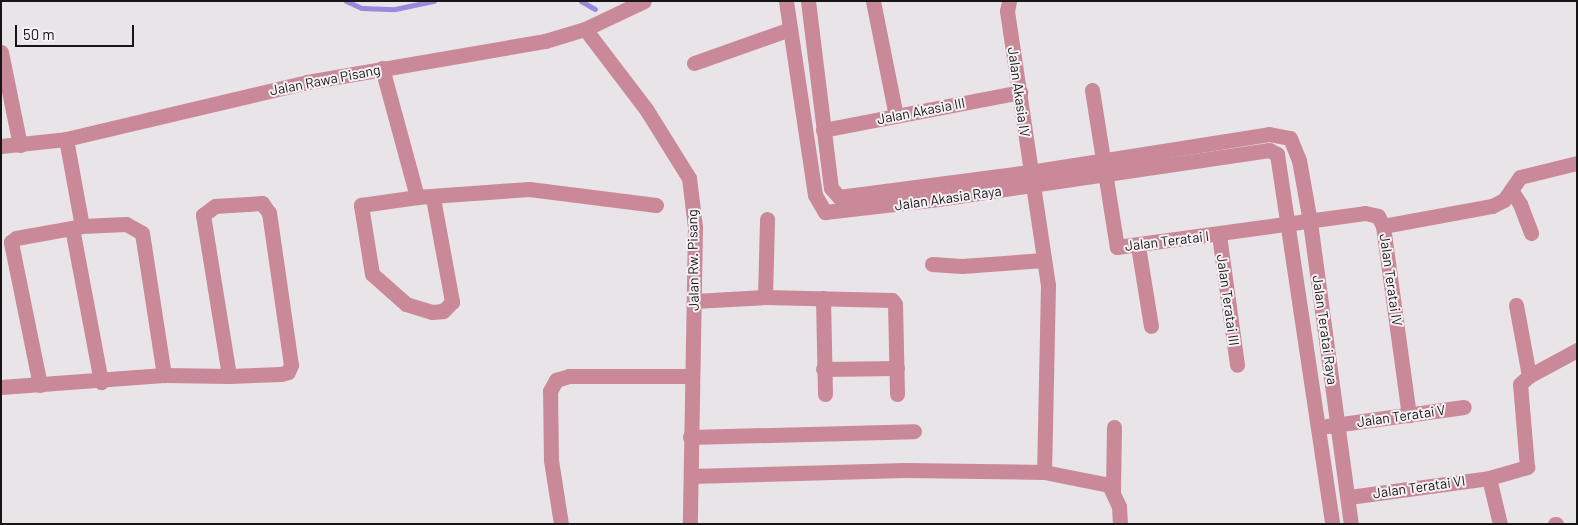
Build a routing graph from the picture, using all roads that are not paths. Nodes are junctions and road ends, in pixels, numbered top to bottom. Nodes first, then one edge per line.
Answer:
1 (644, 1) edge
2 (786, 1) edge
3 (808, 1) edge
4 (873, 1) edge
5 (625, 4) edge
6 (1008, 6) edge
7 (585, 29) junction
8 (790, 29) junction
9 (1, 52) edge
10 (694, 63) dead end
11 (382, 68) junction
12 (1092, 90) dead end
13 (1020, 92) junction
14 (896, 116) junction
15 (823, 130) junction
16 (1290, 138) joint
17 (66, 139) junction
18 (20, 145) junction
19 (1, 146) edge
20 (1280, 159) joint
21 (1103, 160) junction
22 (1577, 163) edge
23 (828, 167) junction
24 (811, 168) junction
25 (1105, 176) junction
26 (1031, 179) junction
27 (1511, 190) junction
28 (417, 197) junction
29 (433, 198) junction
30 (656, 205) dead end
31 (767, 219) dead end
32 (1310, 222) junction
33 (1290, 225) junction
34 (1383, 226) junction
35 (77, 227) junction
36 (1531, 233) dead end
37 (1219, 235) junction
38 (1138, 246) junction
39 (1044, 260) junction
40 (932, 264) dead end
41 (765, 297) junction
42 (823, 298) junction
43 (694, 301) junction
44 (1516, 305) dead end
45 (1151, 326) dead end
46 (1577, 350) edge
47 (1237, 365) dead end
48 (897, 368) junction
49 (823, 369) junction
50 (164, 375) junction
51 (229, 376) junction
52 (692, 376) junction
53 (1529, 376) junction
54 (101, 382) junction
55 (40, 385) junction
56 (1, 387) edge
57 (825, 394) dead end
58 (897, 394) dead end
59 (1464, 407) dead end
60 (1409, 415) junction
61 (1337, 425) junction
62 (1114, 427) dead end
63 (1315, 428) junction
64 (914, 431) dead end
65 (690, 436) junction
66 (1044, 472) junction
67 (691, 476) junction
68 (1489, 478) junction
69 (1113, 490) junction
70 (1348, 497) junction
71 (561, 524) edge
72 (690, 524) edge
73 (1120, 524) edge
74 (1332, 524) edge
75 (1351, 524) edge
76 (1500, 524) edge

1 - 5 street, Jalan Rawa Pisang
2 - 8 street, Jalan Akasia Raya
3 - 15 street, Jalan Akasia Raya
4 - 14 street
5 - 7 street, Jalan Rawa Pisang
6 - 13 street, Jalan Akasia IV
7 - 11 street, Jalan Rawa Pisang
7 - 43 street, Jalan Rw. Pisang
8 - 10 street
8 - 24 street, Jalan Akasia Raya
9 - 18 street
11 - 17 street, Jalan Rawa Pisang
11 - 28 street
12 - 21 street, Jalan Teratai I
13 - 14 street, Jalan Akasia III
13 - 26 street, Jalan Akasia IV
14 - 15 street, Jalan Akasia III
15 - 23 street, Jalan Akasia Raya
16 - 21 street, Jalan Akasia Raya
16 - 32 street, Jalan Teratai Raya
17 - 18 street, Jalan Rawa Pisang
17 - 35 street
18 - 19 street, Jalan Rawa Pisang
20 - 25 street, Jalan Akasia Raya
20 - 33 street, Jalan Teratai Raya
21 - 25 street, Jalan Teratai I
21 - 26 street, Jalan Akasia Raya
22 - 27 street
23 - 24 street
23 - 26 street, Jalan Akasia Raya
24 - 26 street, Jalan Akasia Raya
25 - 26 street, Jalan Akasia Raya
25 - 38 street, Jalan Teratai I
26 - 39 street, Jalan Akasia IV
27 - 34 street
27 - 36 street
28 - 29 street
28 - 29 street
29 - 30 street
31 - 41 street
32 - 33 street, Jalan Teratai I
32 - 34 street, Jalan Teratai IV
32 - 61 street, Jalan Teratai Raya
33 - 37 street, Jalan Teratai I
33 - 63 street, Jalan Teratai Raya
34 - 60 street, Jalan Teratai IV
35 - 50 street
35 - 54 street
35 - 55 street
37 - 38 street, Jalan Teratai I
37 - 47 street, Jalan Teratai III
38 - 45 street
39 - 40 street
39 - 66 street, Jalan Akasia IV
41 - 42 street
41 - 43 street
42 - 48 street
42 - 49 street
43 - 52 street, Jalan Rw. Pisang
44 - 53 street
46 - 53 street
48 - 49 street
48 - 58 street
49 - 57 street
50 - 51 street
50 - 54 street
51 - 51 street
52 - 65 street, Jalan Rw. Pisang
52 - 71 street
53 - 68 street, Jalan Teratai VI
54 - 55 street
55 - 56 street
59 - 60 street, Jalan Teratai V
60 - 61 street, Jalan Teratai V
61 - 63 street, Jalan Teratai V
61 - 70 street, Jalan Teratai Raya
62 - 69 street
63 - 74 street, Jalan Teratai Raya
64 - 65 street
65 - 67 street, Jalan Rw. Pisang
66 - 67 street
66 - 69 street
67 - 72 street, Jalan Rw. Pisang
68 - 70 street, Jalan Teratai VI
68 - 76 street
69 - 73 street
70 - 75 street, Jalan Teratai Raya

